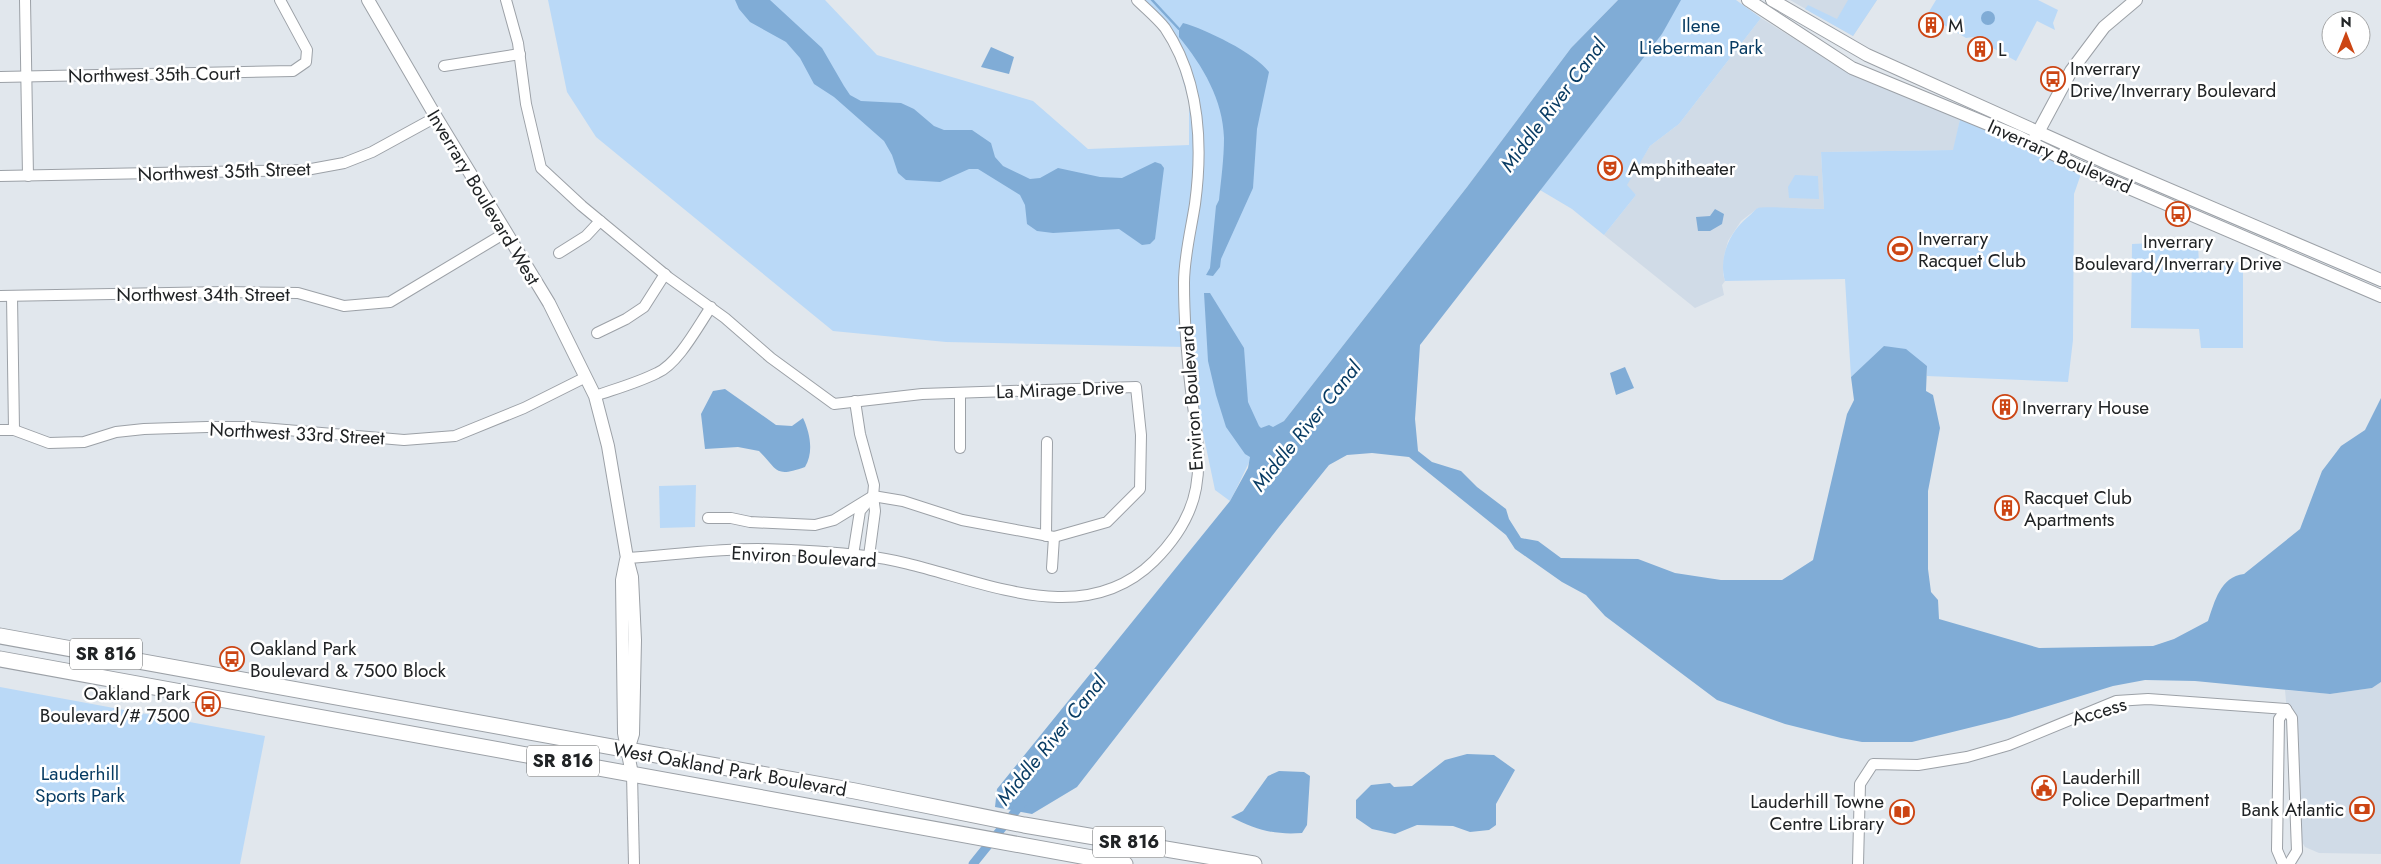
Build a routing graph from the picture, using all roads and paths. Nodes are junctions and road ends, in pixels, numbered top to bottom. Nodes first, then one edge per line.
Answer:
1 (25, 0) edge
2 (280, 0) edge
3 (368, 0) edge
4 (506, 0) edge
5 (1137, 0) edge
6 (1748, 0) edge
7 (1772, 0) edge
8 (2136, 0) edge
9 (520, 54) junction
10 (444, 66) dead end
11 (0, 77) edge
12 (27, 77) junction
13 (436, 117) junction
14 (2038, 131) junction
15 (2032, 143) junction
16 (0, 176) edge
17 (28, 176) junction
18 (600, 221) junction
19 (505, 233) junction
20 (559, 253) dead end
21 (665, 274) junction
22 (2381, 280) edge
23 (0, 296) edge
24 (12, 296) junction
25 (2381, 296) edge
26 (711, 307) junction
27 (597, 333) dead end
28 (586, 377) junction
29 (960, 392) junction
30 (595, 396) junction
31 (855, 401) junction
32 (0, 430) edge
33 (14, 430) junction
34 (1047, 442) dead end
35 (960, 448) dead end
36 (873, 496) junction
37 (708, 518) dead end
38 (1050, 536) junction
39 (854, 555) junction
40 (869, 556) junction
41 (627, 558) junction
42 (1052, 568) dead end
43 (0, 636) edge
44 (0, 658) edge
45 (168, 666) junction
46 (211, 674) junction
47 (141, 684) junction
48 (177, 690) junction
49 (400, 708) junction
50 (2286, 709) junction
51 (425, 713) junction
52 (365, 725) junction
53 (390, 730) junction
54 (628, 750) junction
55 (632, 774) junction
56 (855, 791) junction
57 (821, 808) junction
58 (634, 864) edge
59 (1122, 864) edge
60 (1254, 864) edge
61 (1858, 864) edge
62 (2283, 864) edge
63 (2289, 864) edge

1 - 12 street
2 - 12 street, Northwest 35th Court
3 - 13 street, Inverrary Boulevard West
4 - 9 street
5 - 40 street, Environ Boulevard
6 - 15 street, Inverrary Boulevard
7 - 14 street, Inverrary Boulevard
8 - 14 street
9 - 10 street
9 - 18 street
11 - 12 street, Northwest 35th Court
12 - 17 street
13 - 17 street, Northwest 35th Street
13 - 19 street, Inverrary Boulevard West
14 - 15 street
14 - 22 street, Inverrary Boulevard
15 - 25 street, Inverrary Boulevard
16 - 17 street, Northwest 35th Street
18 - 20 street, Inverrary Boulevard West
18 - 21 street
19 - 24 street, Northwest 34th Street
19 - 28 street, Inverrary Boulevard West
21 - 26 street
21 - 27 street
23 - 24 street, Northwest 34th Street
24 - 33 street
26 - 30 street
26 - 31 street
28 - 30 street, Inverrary Boulevard West
28 - 33 street, Northwest 33rd Street
29 - 31 street, La Mirage Drive
29 - 35 street
29 - 38 street, La Mirage Drive
30 - 41 street, Inverrary Boulevard West
31 - 36 street
32 - 33 street, Northwest 33rd Street
34 - 38 street
36 - 37 street
36 - 38 street, La Mirage Drive
36 - 39 street
36 - 40 street
38 - 42 street
39 - 40 street, Environ Boulevard
39 - 41 street, Environ Boulevard
41 - 54 street, Inverrary Boulevard West
43 - 45 main road, West Oakland Park Boulevard / SR 816
44 - 47 main road, West Oakland Park Boulevard / SR 816
45 - 46 main road, West Oakland Park Boulevard / SR 816
45 - 47 main road
46 - 48 main road
46 - 49 main road, West Oakland Park Boulevard / SR 816
47 - 48 main road, West Oakland Park Boulevard / SR 816
48 - 52 main road, West Oakland Park Boulevard / SR 816
49 - 51 main road, West Oakland Park Boulevard / SR 816
49 - 52 main road
50 - 61 street, Access
50 - 62 street
50 - 63 street
51 - 53 main road
51 - 54 main road, West Oakland Park Boulevard / SR 816
52 - 53 main road, West Oakland Park Boulevard / SR 816
53 - 55 main road, West Oakland Park Boulevard / SR 816
54 - 55 street, Inverrary Boulevard West
54 - 56 main road, West Oakland Park Boulevard / SR 816
55 - 57 main road, West Oakland Park Boulevard / SR 816
55 - 58 street, Inverrary Boulevard West
56 - 57 main road
56 - 60 main road, West Oakland Park Boulevard / SR 816
57 - 59 main road, West Oakland Park Boulevard / SR 816

